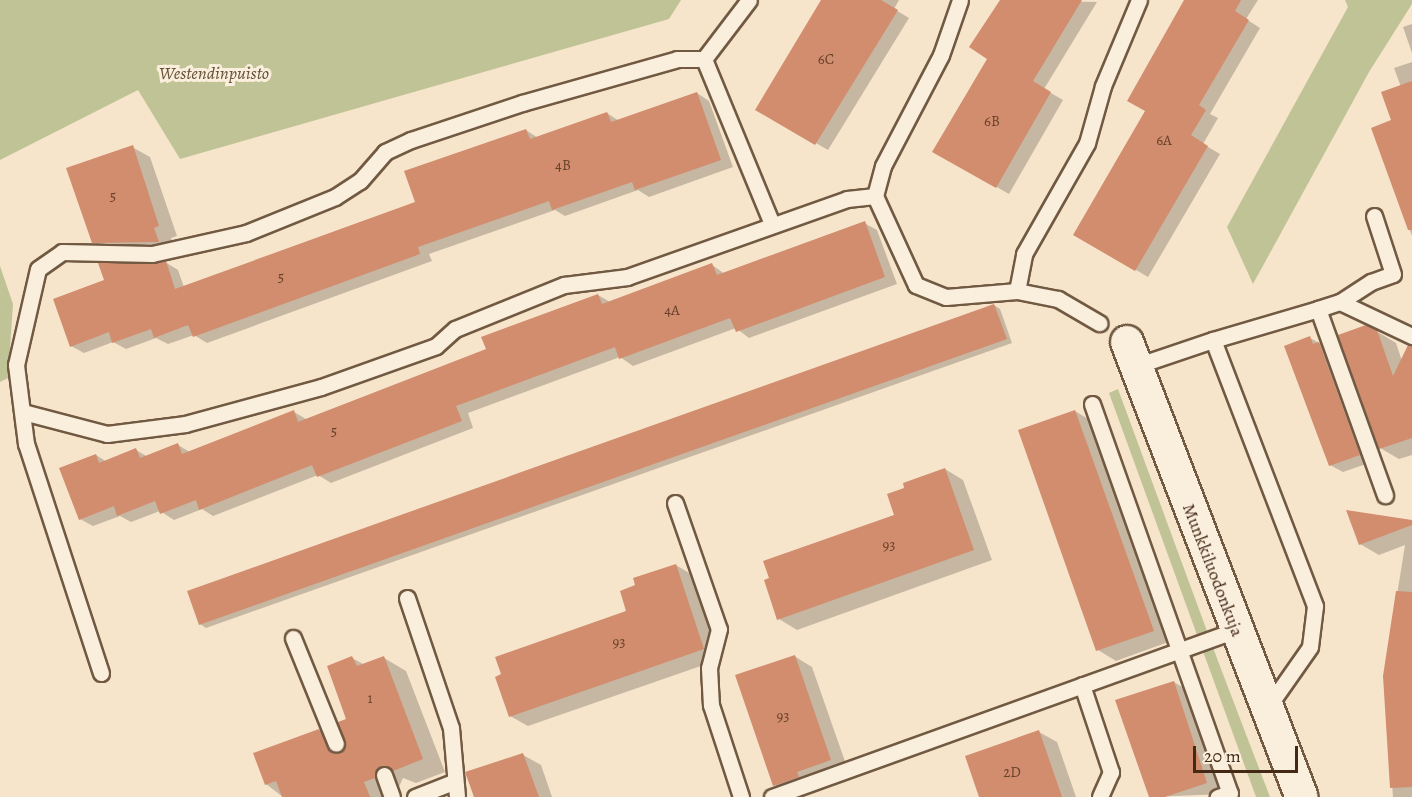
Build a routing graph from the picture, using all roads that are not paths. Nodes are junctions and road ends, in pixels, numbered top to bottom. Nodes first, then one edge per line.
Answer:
1 (749, 0) edge
2 (960, 0) edge
3 (1140, 0) edge
4 (704, 59) junction
5 (875, 196) junction
6 (1374, 216) dead end
7 (772, 224) junction
8 (1017, 291) junction
9 (1340, 302) junction
10 (1318, 309) junction
11 (1099, 323) dead end
12 (1412, 336) edge
13 (1213, 340) junction
14 (1132, 354) joint
15 (1092, 404) dead end
16 (23, 412) junction
17 (1385, 495) dead end
18 (675, 503) dead end
19 (407, 598) dead end
20 (1236, 630) junction
21 (293, 638) dead end
22 (1179, 650) junction
23 (101, 673) dead end
24 (1082, 685) junction
25 (1269, 707) junction
26 (336, 744) dead end
27 (384, 775) dead end
28 (455, 790) edge
29 (392, 797) edge
30 (415, 797) edge
31 (741, 797) edge
32 (772, 797) edge
33 (1100, 797) edge
34 (1218, 797) edge
35 (1302, 797) edge

1 - 4 lane
2 - 5 lane
3 - 8 lane
4 - 7 lane
4 - 16 lane
5 - 7 lane
5 - 8 lane
6 - 9 lane
7 - 16 lane
8 - 11 lane
9 - 10 lane
9 - 12 lane
10 - 13 lane
10 - 17 lane
13 - 14 lane
13 - 25 lane
14 - 20 street, Munkkiluodonkuja
15 - 22 lane
16 - 23 lane
18 - 31 lane
19 - 28 lane
20 - 22 lane
20 - 25 street, Munkkiluodonkuja
21 - 26 lane
22 - 24 lane
22 - 34 lane
24 - 32 lane
24 - 33 lane
25 - 35 street, Munkkiluodonkuja
27 - 29 lane
28 - 30 lane

